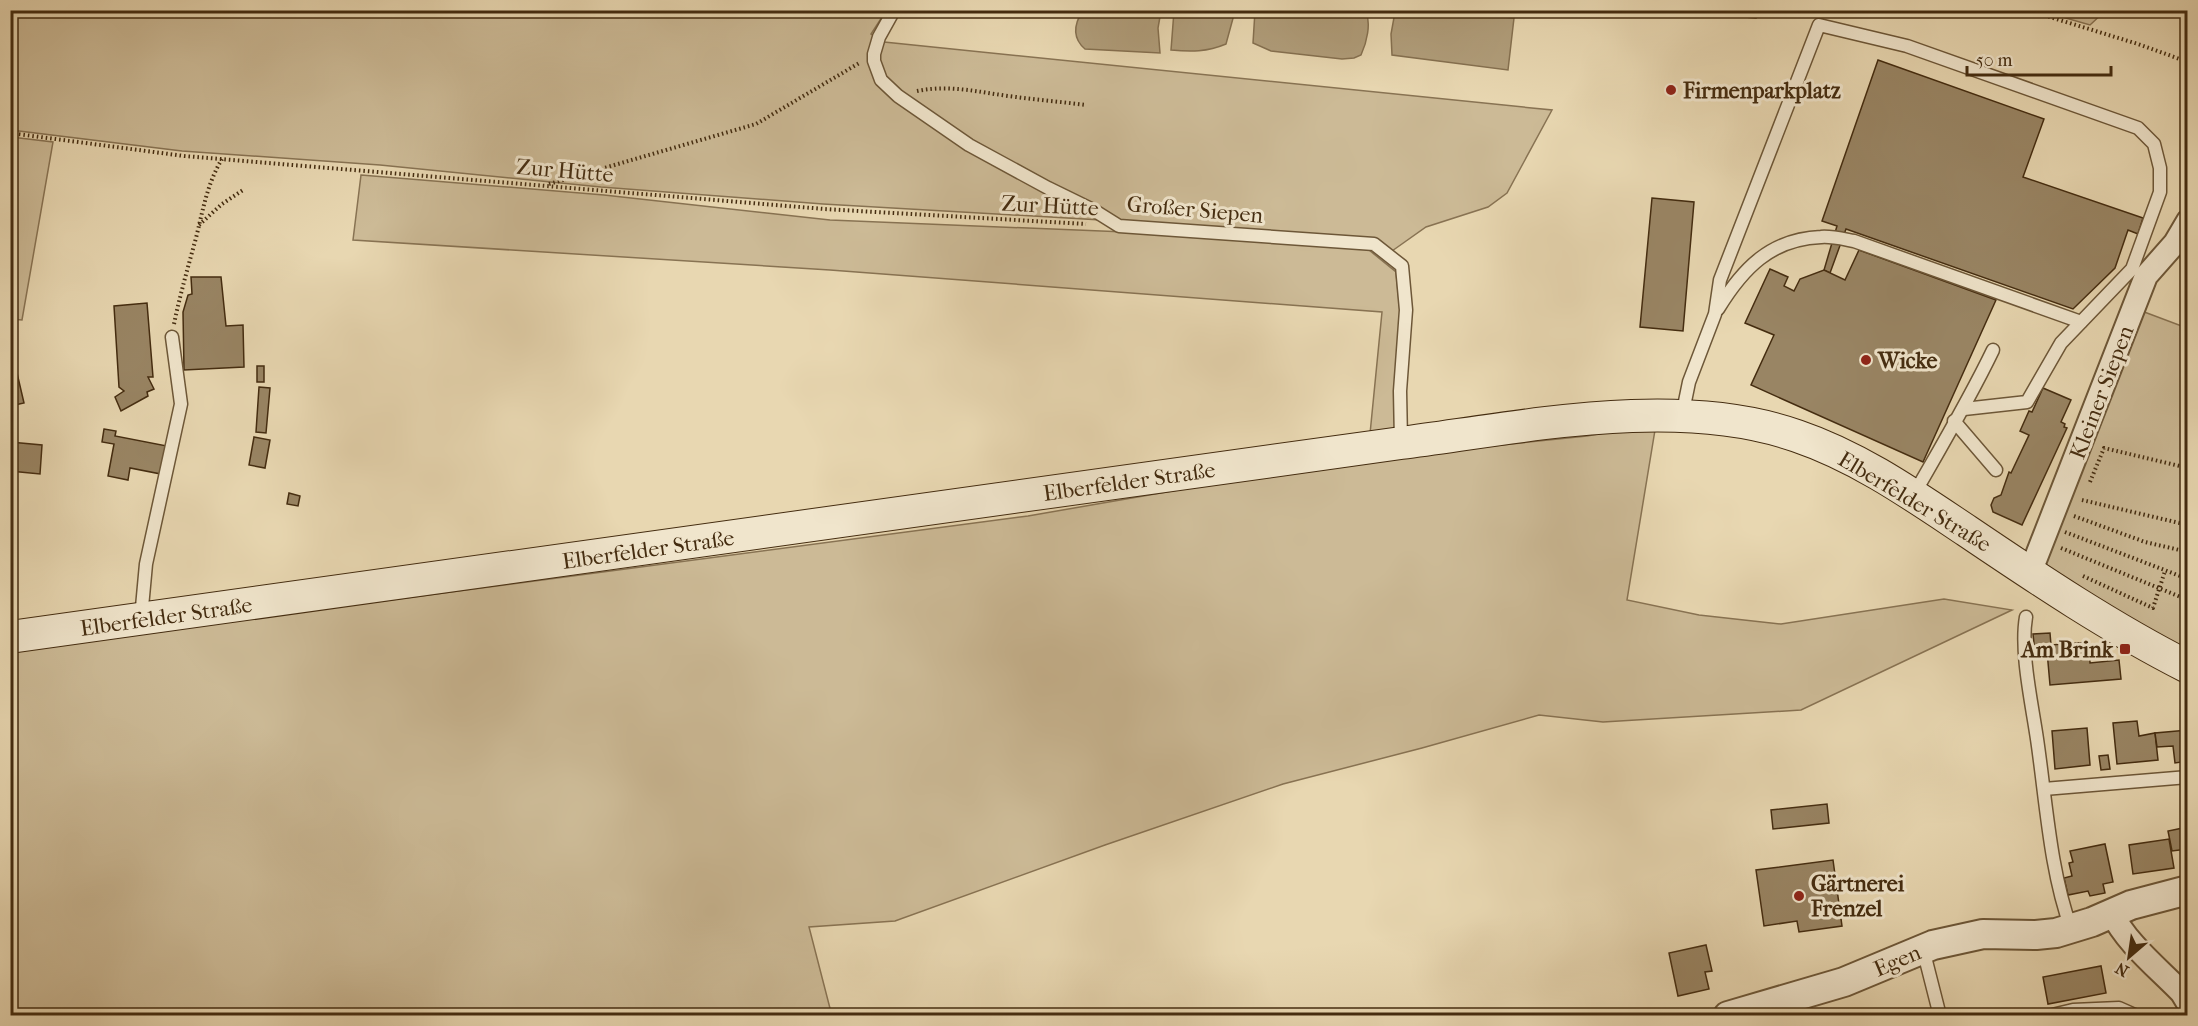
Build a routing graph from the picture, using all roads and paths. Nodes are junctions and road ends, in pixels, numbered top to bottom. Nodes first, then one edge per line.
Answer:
1 (894, 10) edge
2 (2027, 10) edge
3 (874, 54) junction
4 (2187, 62) edge
5 (898, 96) junction
6 (1086, 105) dead end
7 (10, 133) edge
8 (222, 159) junction
9 (545, 185) junction
10 (243, 190) dead end
11 (2187, 220) edge
12 (199, 225) junction
13 (1119, 226) junction
14 (1715, 314) junction
15 (2081, 322) junction
16 (171, 337) joint
17 (1994, 350) dead end
18 (1964, 410) junction
19 (1682, 417) junction
20 (1954, 421) junction
21 (1401, 443) junction
22 (2187, 468) edge
23 (1996, 470) dead end
24 (1913, 495) junction
25 (2071, 498) junction
26 (2073, 515) junction
27 (2187, 525) edge
28 (2065, 532) junction
29 (2058, 547) junction
30 (2187, 552) edge
31 (2055, 554) dead end
32 (2165, 571) junction
33 (2030, 573) junction
34 (2082, 575) dead end
35 (2187, 579) edge
36 (2159, 590) junction
37 (2187, 600) edge
38 (2026, 617) dead end
39 (141, 619) junction
40 (10, 637) edge
41 (2187, 667) edge
42 (2187, 777) edge
43 (2044, 789) junction
44 (2187, 890) edge
45 (2112, 913) junction
46 (2071, 928) junction
47 (1923, 949) junction
48 (2187, 1003) edge
49 (1728, 1016) edge
50 (1940, 1016) edge
51 (2048, 1016) edge
52 (2137, 1016) edge

1 - 3 lane
2 - 4 path
3 - 5 lane, Großer Siepen
3 - 9 path
5 - 6 path
5 - 13 lane, Großer Siepen
7 - 8 path, Zur Hütte
8 - 9 path, Zur Hütte
8 - 12 path
9 - 13 path, Zur Hütte
10 - 12 path
11 - 25 street, Kleiner Siepen
12 - 16 path
13 - 21 lane, Großer Siepen
14 - 15 lane
14 - 15 lane
14 - 19 lane
15 - 18 lane
16 - 39 lane
17 - 18 lane
18 - 20 lane
19 - 21 main road, Elberfelder Straße
19 - 24 main road, Elberfelder Straße
20 - 23 lane
20 - 24 lane
21 - 39 main road, Elberfelder Straße
22 - 25 path
24 - 33 main road, Elberfelder Straße
25 - 26 path
25 - 27 path
25 - 33 street, Kleiner Siepen
26 - 28 path
26 - 30 path
28 - 29 path
28 - 32 path
29 - 31 path
29 - 36 path
32 - 35 path
32 - 36 path
33 - 41 main road, Elberfelder Straße
34 - 36 path
36 - 37 path
38 - 43 lane
39 - 40 main road, Elberfelder Straße
42 - 43 lane
43 - 46 lane
44 - 45 street, Egen
45 - 46 street, Egen
45 - 48 street
46 - 47 street, Egen
47 - 49 street, Egen
47 - 50 lane
51 - 52 lane

